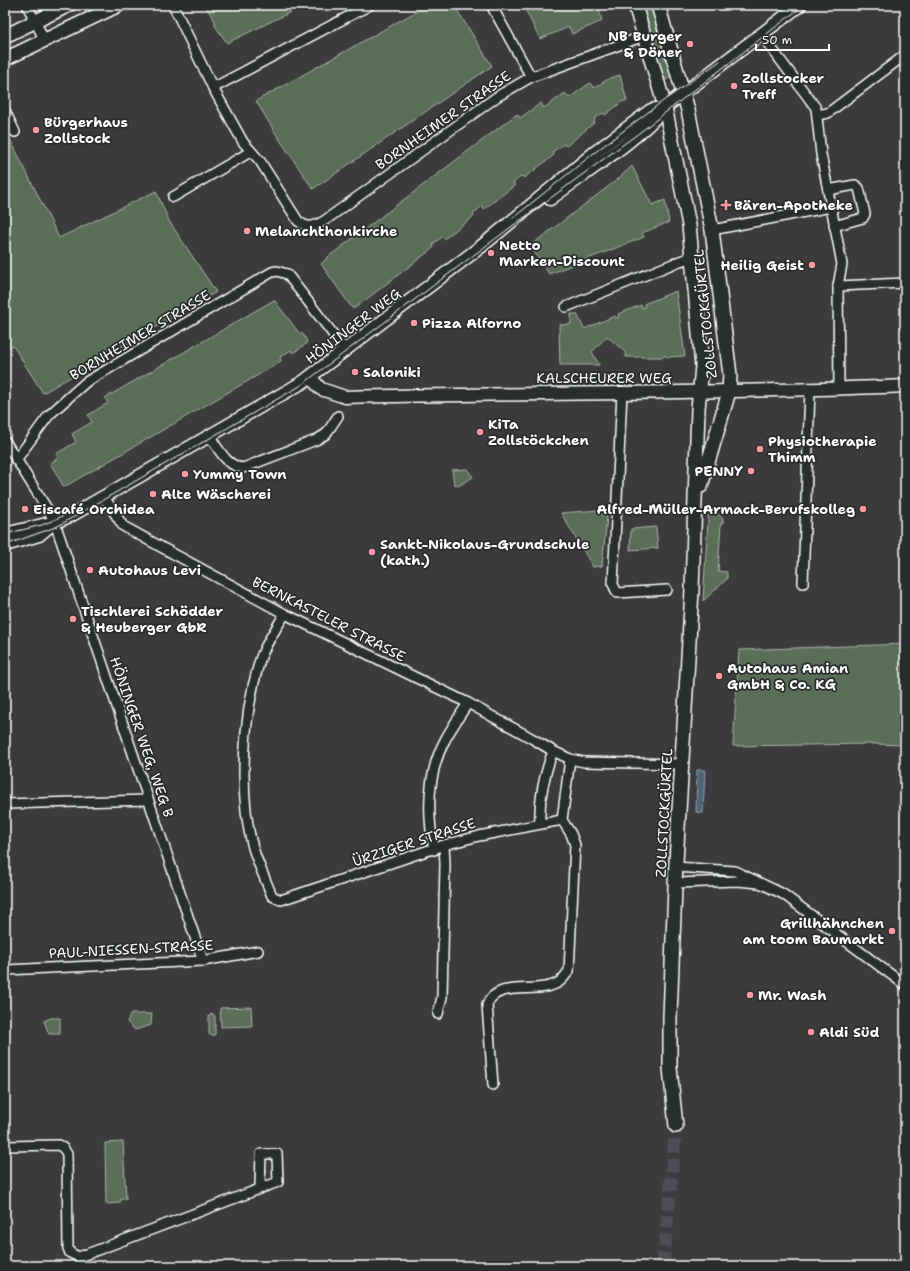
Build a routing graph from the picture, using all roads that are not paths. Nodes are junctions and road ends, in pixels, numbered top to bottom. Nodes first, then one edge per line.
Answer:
1 (27, 5) edge
2 (69, 5) edge
3 (119, 5) edge
4 (173, 5) edge
5 (370, 5) edge
6 (491, 5) edge
7 (635, 5) edge
8 (658, 5) edge
9 (800, 5) edge
10 (35, 22) junction
11 (761, 34) junction
12 (5, 36) edge
13 (644, 36) junction
14 (45, 40) junction
15 (905, 55) edge
16 (5, 59) edge
17 (531, 77) junction
18 (213, 88) junction
19 (683, 92) junction
20 (665, 107) junction
21 (5, 111) edge
22 (817, 115) junction
23 (15, 132) dead end
24 (250, 152) junction
25 (828, 190) junction
26 (173, 197) dead end
27 (831, 207) junction
28 (834, 226) junction
29 (712, 230) junction
30 (692, 257) junction
31 (905, 283) edge
32 (838, 286) junction
33 (566, 307) dead end
34 (346, 351) junction
35 (310, 377) junction
36 (905, 386) edge
37 (839, 388) junction
38 (810, 390) junction
39 (622, 392) junction
40 (699, 392) junction
41 (729, 392) junction
42 (338, 416) dead end
43 (210, 436) junction
44 (5, 441) edge
45 (16, 460) junction
46 (104, 497) junction
47 (696, 501) junction
48 (55, 522) junction
49 (5, 534) edge
50 (5, 545) edge
51 (803, 583) dead end
52 (667, 590) dead end
53 (285, 614) junction
54 (468, 703) junction
55 (553, 752) junction
56 (570, 759) junction
57 (682, 764) junction
58 (148, 800) junction
59 (5, 804) edge
60 (562, 820) junction
61 (540, 823) junction
62 (444, 846) junction
63 (434, 850) junction
64 (676, 867) junction
65 (676, 883) junction
66 (762, 884) junction
67 (258, 951) dead end
68 (203, 961) junction
69 (5, 970) edge
70 (905, 985) edge
71 (438, 1014) dead end
72 (493, 1085) dead end
73 (676, 1126) tunnel mouth
74 (5, 1146) edge
75 (260, 1188) dead end

1 - 10 street
2 - 10 main road
3 - 14 main road
4 - 18 street
5 - 18 street
6 - 17 street
7 - 13 main road, ZOLLSTOCKGÜRTEL
8 - 19 main road, ZOLLSTOCKGÜRTEL
9 - 11 street, HÖNINGER WEG
10 - 12 main road
10 - 14 street
11 - 19 street, HÖNINGER WEG
11 - 22 street
13 - 17 street, BORNHEIMER STRASSE
13 - 20 main road, ZOLLSTOCKGÜRTEL
14 - 16 main road
15 - 22 street
17 - 24 street, BORNHEIMER STRASSE
18 - 24 street
19 - 20 street, HÖNINGER WEG
19 - 29 main road, ZOLLSTOCKGÜRTEL
20 - 30 main road, ZOLLSTOCKGÜRTEL
20 - 34 street, HÖNINGER WEG
21 - 23 street
22 - 25 street
24 - 26 street
25 - 27 street
25 - 28 street
27 - 28 street
27 - 29 street
28 - 32 street
29 - 41 main road, ZOLLSTOCKGÜRTEL
30 - 33 street
30 - 40 main road, ZOLLSTOCKGÜRTEL
31 - 32 street
32 - 37 street
34 - 35 street, HÖNINGER WEG
34 - 45 street, BORNHEIMER STRASSE
35 - 39 street, KALSCHEURER WEG
35 - 43 street, HÖNINGER WEG
36 - 37 street, KALSCHEURER WEG
37 - 38 street, KALSCHEURER WEG
38 - 41 street, KALSCHEURER WEG
38 - 51 street
39 - 40 street, KALSCHEURER WEG
39 - 52 street
40 - 41 street, KALSCHEURER WEG
40 - 47 main road, ZOLLSTOCKGÜRTEL
41 - 47 main road, ZOLLSTOCKGÜRTEL
42 - 43 street
43 - 46 street, HÖNINGER WEG
44 - 45 street, HÖNINGER WEG, WEG B
45 - 48 street, HÖNINGER WEG, WEG B
46 - 48 street, HÖNINGER WEG
46 - 53 street, BERNKASTELER STRASSE
47 - 57 main road, ZOLLSTOCKGÜRTEL
48 - 49 street, HÖNINGER WEG
48 - 50 street, HÖNINGER WEG
48 - 58 street, HÖNINGER WEG, WEG B
53 - 54 street, BERNKASTELER STRASSE
53 - 63 street, ÜRZIGER STRASSE
54 - 55 street, BERNKASTELER STRASSE
54 - 63 street
55 - 56 street, BERNKASTELER STRASSE
55 - 61 street
56 - 57 street, BERNKASTELER STRASSE
56 - 60 street
57 - 64 main road, ZOLLSTOCKGÜRTEL
58 - 59 street
58 - 68 street, HÖNINGER WEG, WEG B
60 - 61 street, ÜRZIGER STRASSE
60 - 72 street
61 - 62 street, ÜRZIGER STRASSE
62 - 63 street, ÜRZIGER STRASSE
62 - 71 street
64 - 65 main road, ZOLLSTOCKGÜRTEL
64 - 66 street
65 - 66 street
65 - 73 main road, ZOLLSTOCKGÜRTEL
66 - 70 street
67 - 68 street, PAUL-NIESSEN-STRASSE
68 - 69 street, PAUL-NIESSEN-STRASSE
74 - 75 street

